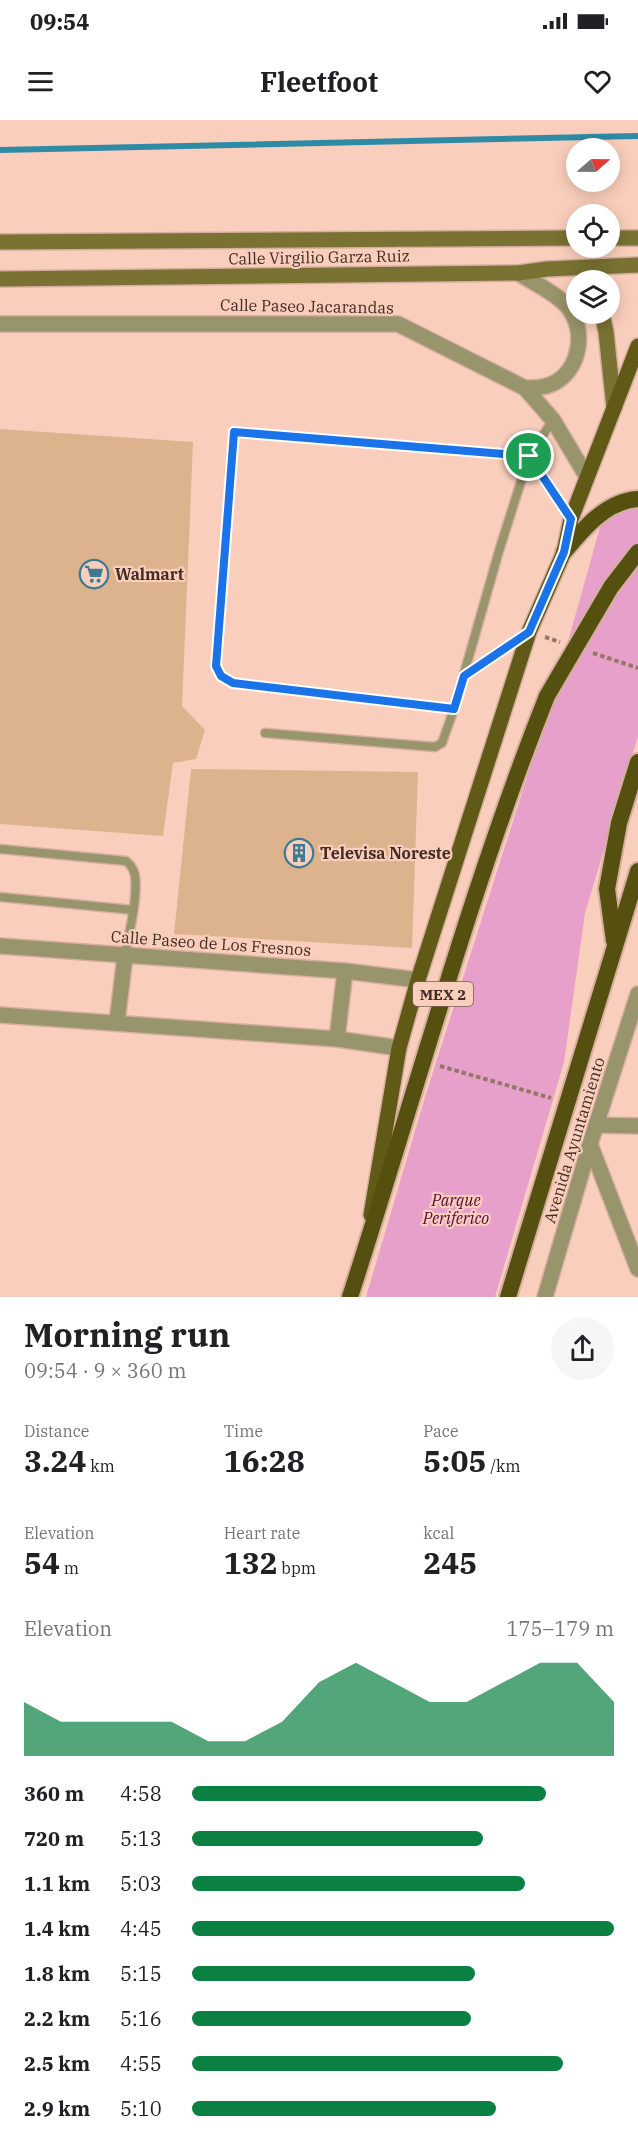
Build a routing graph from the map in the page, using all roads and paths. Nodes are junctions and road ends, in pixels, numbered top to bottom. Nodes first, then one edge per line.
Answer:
1 (566, 238) edge
2 (620, 238) edge
3 (638, 238) edge
4 (0, 242) edge
5 (638, 265) edge
6 (547, 269) junction
7 (518, 273) junction
8 (566, 276) edge
9 (0, 279) edge
10 (0, 324) edge
11 (604, 324) edge
12 (638, 346) edge
13 (525, 388) junction
14 (614, 408) junction
15 (553, 420) junction
16 (529, 456) junction
17 (587, 477) junction
18 (638, 498) edge
19 (571, 519) junction
20 (564, 552) junction
21 (638, 552) edge
22 (529, 632) junction
23 (464, 676) junction
24 (454, 709) junction
25 (265, 734) dead end
26 (638, 762) edge
27 (0, 849) edge
28 (638, 871) edge
29 (0, 897) edge
30 (133, 910) junction
31 (0, 946) edge
32 (615, 948) junction
33 (125, 956) junction
34 (345, 971) junction
35 (418, 980) junction
36 (638, 994) edge
37 (0, 1015) edge
38 (117, 1023) junction
39 (337, 1039) junction
40 (399, 1048) junction
41 (422, 1060) junction
42 (567, 1102) junction
43 (597, 1125) junction
44 (638, 1126) edge
45 (590, 1144) junction
46 (366, 1247) junction
47 (638, 1269) edge
48 (350, 1297) edge
49 (508, 1297) edge
50 (545, 1297) edge

1 - 4 main road, Calle Virgilio Garza Ruiz
2 - 3 main road
5 - 6 main road, Calle Virgilio Garza Ruiz
6 - 7 main road, Calle Virgilio Garza Ruiz
6 - 8 main road
7 - 9 main road, Calle Virgilio Garza Ruiz
7 - 13 street
10 - 13 street, Calle Paseo Jacarandas
11 - 14 main road
12 - 14 main road
13 - 15 street, Calle Paseo Jacarandas
14 - 17 main road
15 - 16 lane
15 - 17 street, Calle Paseo Jacarandas
16 - 19 lane
16 - 23 lane
16 - 24 lane
17 - 19 main road
18 - 20 highway
19 - 20 main road
20 - 22 main road
21 - 41 highway, MEX 2, bridge
22 - 23 lane
22 - 35 main road
23 - 24 lane
24 - 25 lane
26 - 32 highway
27 - 30 lane
28 - 32 highway
29 - 30 lane
30 - 33 lane
31 - 33 street, Calle Paseo de Los Fresnos
32 - 42 highway
33 - 34 street, Calle Paseo de Los Fresnos
33 - 38 street
34 - 35 street, Calle Paseo de Los Fresnos
34 - 39 street
35 - 40 main road
36 - 43 street, Avenida Ayuntamiento
37 - 38 street
38 - 39 street
39 - 40 street
40 - 46 main road
41 - 42 path
41 - 46 highway, MEX 2
42 - 49 highway
43 - 44 street
43 - 45 street, Avenida Ayuntamiento
45 - 47 street
45 - 50 street, Avenida Ayuntamiento
46 - 48 highway, MEX 2

